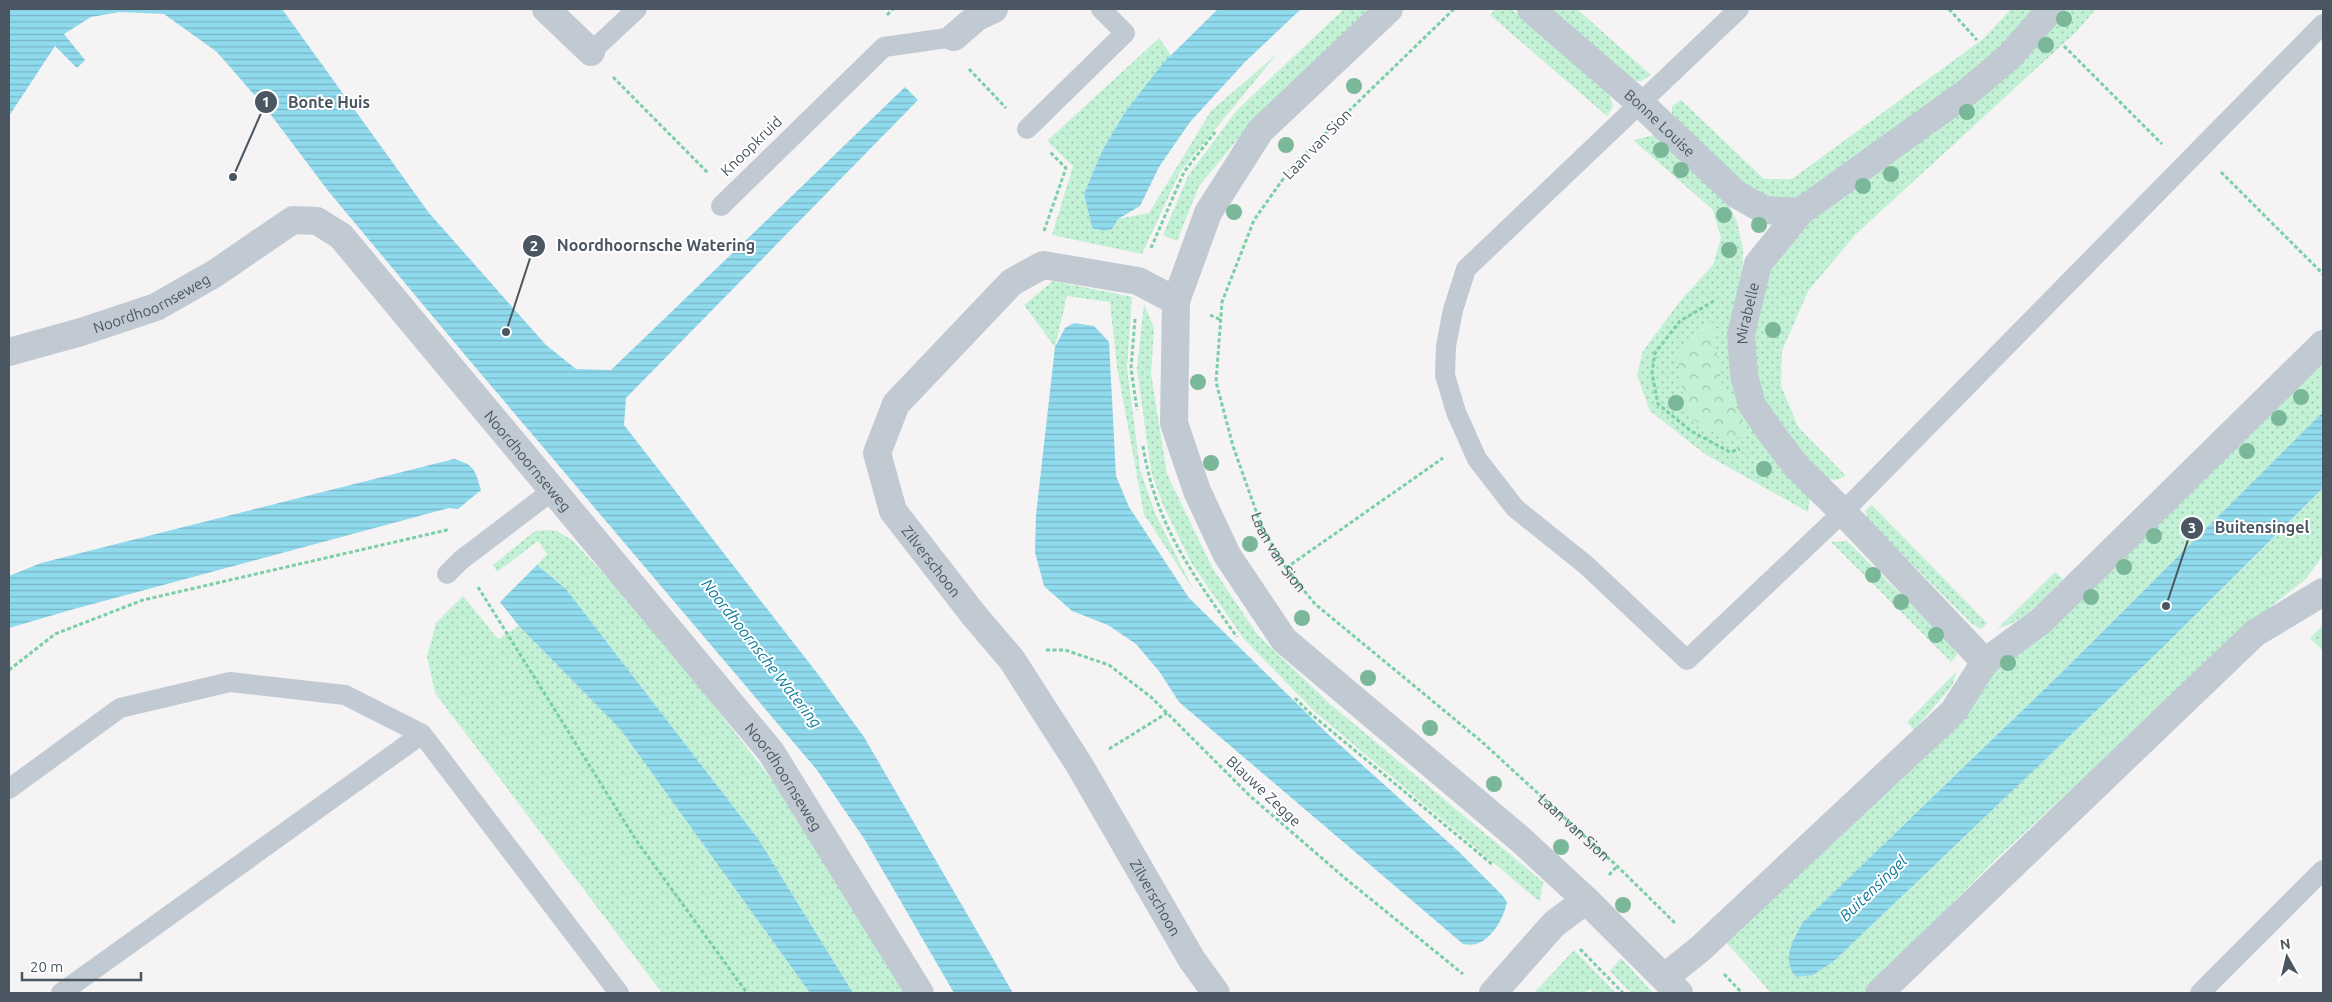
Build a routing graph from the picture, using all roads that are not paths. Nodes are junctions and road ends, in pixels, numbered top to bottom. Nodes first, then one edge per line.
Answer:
1 (546, 9) edge
2 (637, 9) edge
3 (994, 9) edge
4 (1101, 9) edge
5 (1389, 9) edge
6 (1531, 9) edge
7 (1740, 9) edge
8 (2046, 15) edge
9 (2323, 24) edge
10 (954, 37) joint
11 (591, 52) joint
12 (1641, 104) junction
13 (1026, 129) dead end
14 (721, 206) dead end
15 (1800, 212) junction
16 (1176, 301) junction
17 (2323, 344) edge
18 (9, 352) edge
19 (552, 491) junction
20 (1843, 512) junction
21 (447, 574) dead end
22 (2323, 592) edge
23 (1984, 662) junction
24 (422, 734) junction
25 (9, 789) edge
26 (2323, 870) edge
27 (1586, 900) junction
28 (1672, 985) edge
29 (61, 993) edge
30 (619, 993) edge
31 (920, 993) edge
32 (1216, 993) edge
33 (1493, 993) edge
34 (1879, 993) edge
35 (2200, 993) edge

1 - 11 street
2 - 11 lane
3 - 10 street
4 - 13 lane
5 - 16 street
6 - 12 street, Bonne Louise
7 - 12 lane
8 - 15 street, Mirabelle
9 - 20 lane
10 - 14 lane
12 - 15 street, Bonne Louise
12 - 20 lane
15 - 20 street, Mirabelle
16 - 27 street
16 - 32 street, Zilverschoon
17 - 23 street
18 - 19 street, Noordhoornseweg
19 - 21 lane
19 - 31 street, Noordhoornseweg
20 - 23 street, Mirabelle
22 - 34 street
23 - 28 street
24 - 25 lane
24 - 29 lane
24 - 30 lane
26 - 35 lane
27 - 28 street
27 - 33 street

